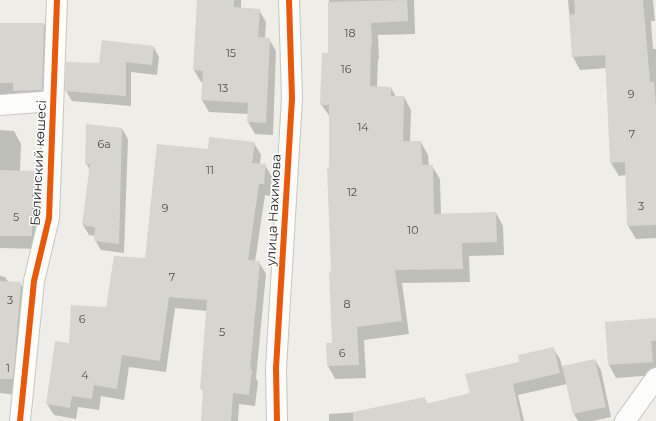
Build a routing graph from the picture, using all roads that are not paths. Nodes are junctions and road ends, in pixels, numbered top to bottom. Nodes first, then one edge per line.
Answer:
1 (57, 0) edge
2 (289, 0) edge
3 (53, 101) junction
4 (0, 105) edge
5 (656, 378) edge
6 (20, 421) edge
7 (277, 421) edge
8 (625, 421) edge

1 - 3 street, Белинский көшесi
2 - 7 street, улица Нахимова
3 - 4 street
3 - 6 street, Белинский көшесi
5 - 8 street

